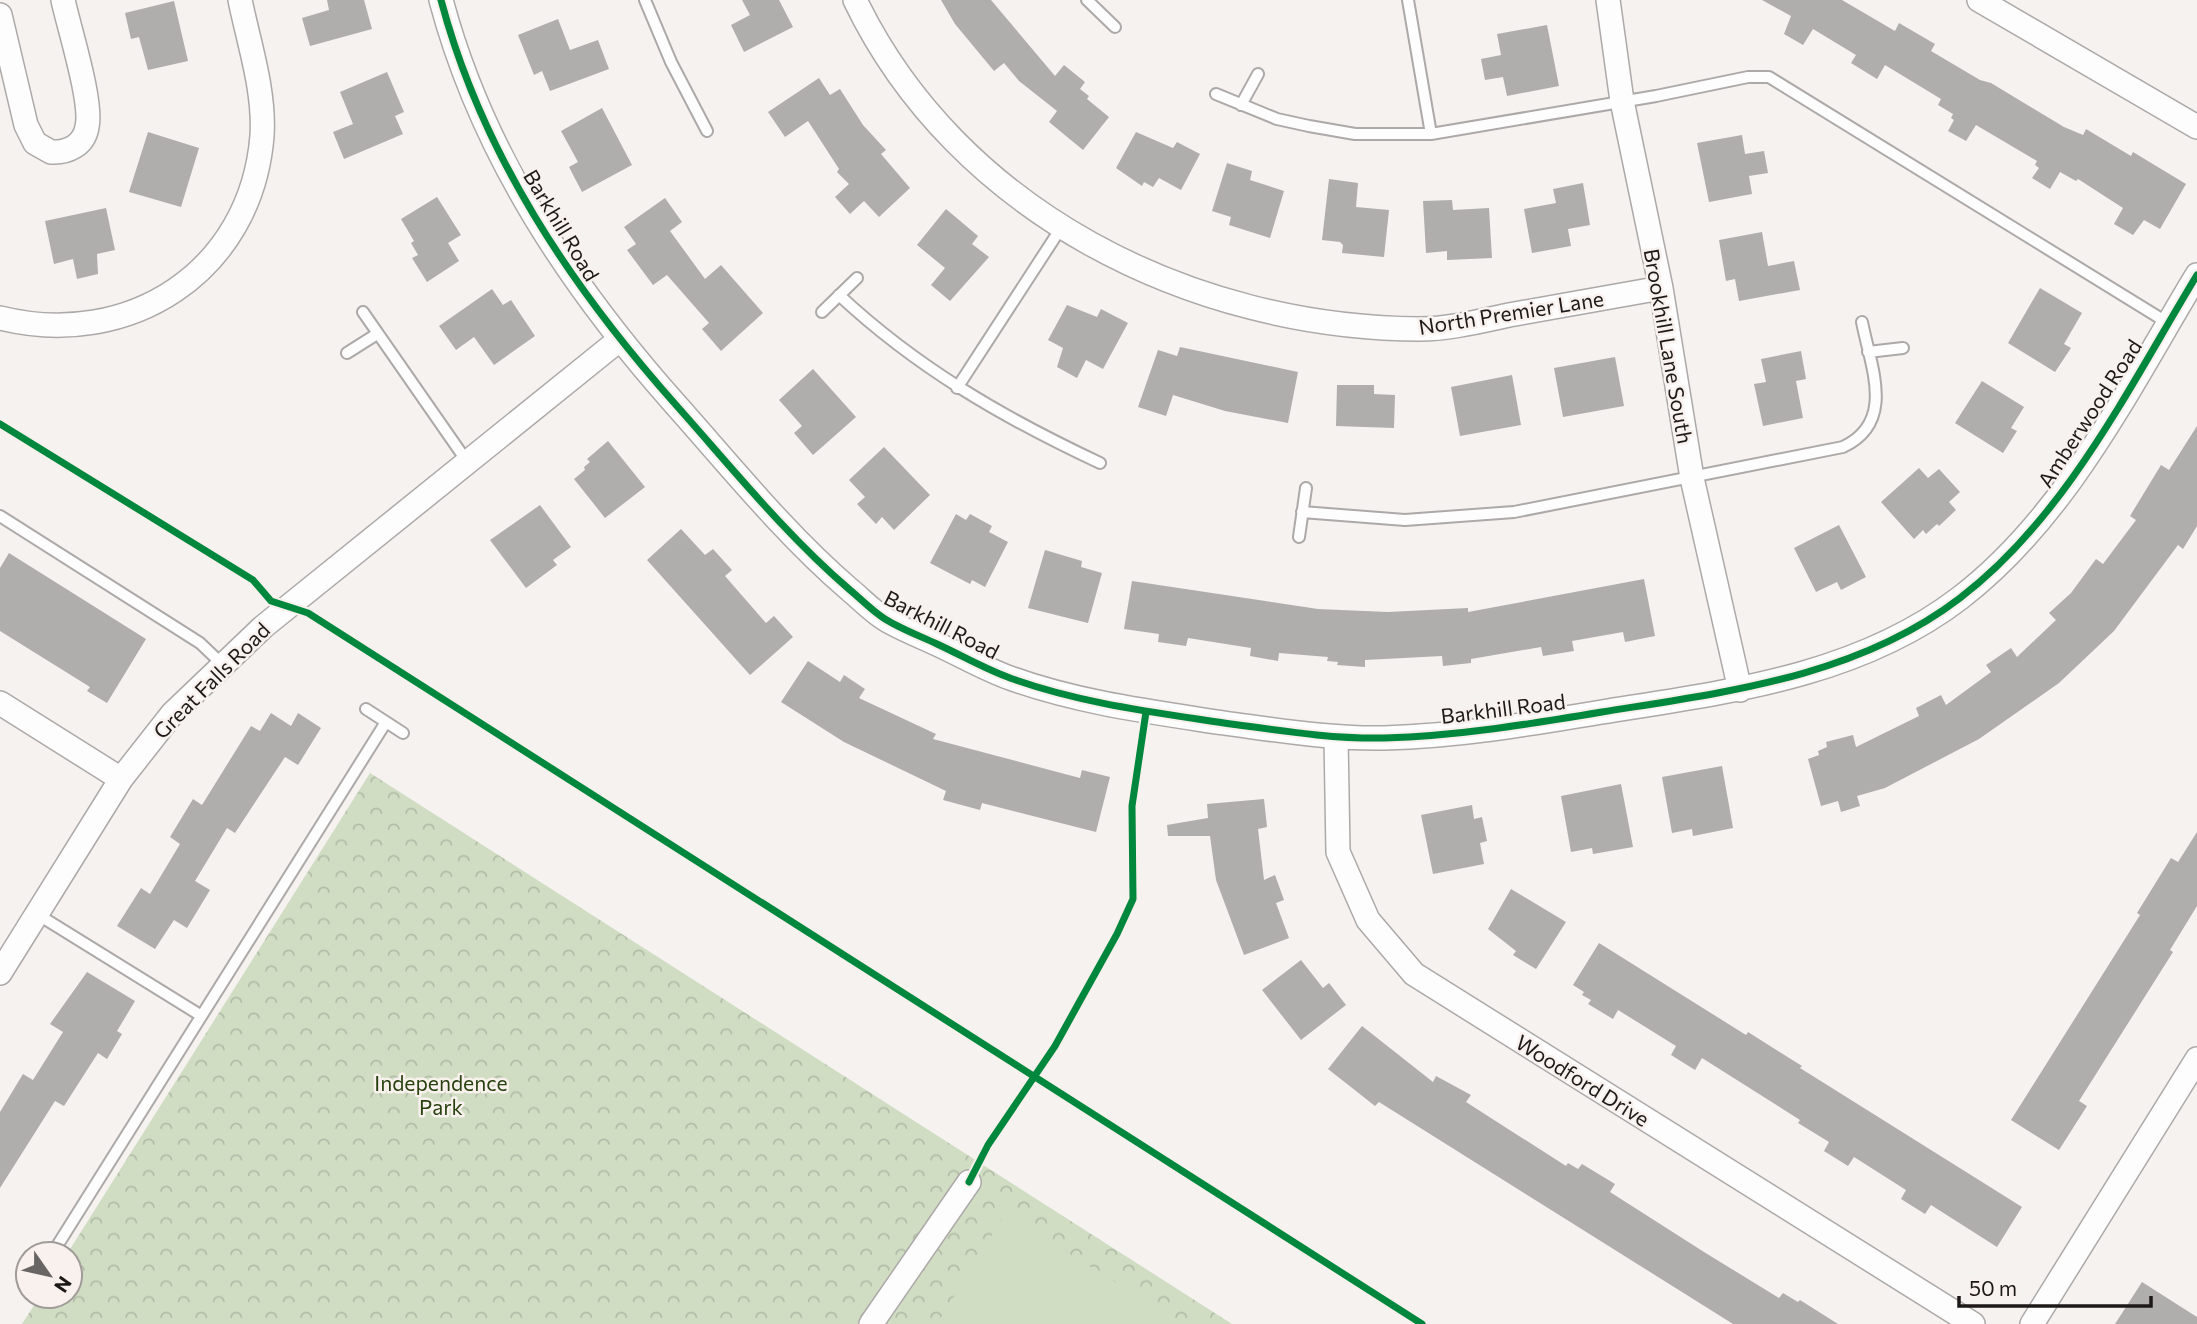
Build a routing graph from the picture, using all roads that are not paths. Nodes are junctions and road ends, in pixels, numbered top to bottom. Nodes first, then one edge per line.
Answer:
1 (62, 0) edge
2 (240, 0) edge
3 (441, 0) edge
4 (645, 0) edge
5 (855, 0) edge
6 (1408, 0) edge
7 (1608, 0) edge
8 (1979, 0) edge
9 (1093, 2) edge
10 (0, 15) edge
11 (1115, 27) dead end
12 (1258, 74) dead end
13 (1216, 94) dead end
14 (1622, 101) junction
15 (1241, 105) junction
16 (2197, 127) edge
17 (707, 131) dead end
18 (1431, 134) junction
19 (1061, 228) junction
20 (2197, 275) edge
21 (857, 278) dead end
22 (1661, 288) junction
23 (839, 295) junction
24 (363, 312) dead end
25 (822, 312) dead end
26 (0, 318) edge
27 (1862, 322) dead end
28 (2168, 323) junction
29 (377, 334) junction
30 (619, 340) junction
31 (1903, 348) dead end
32 (1868, 352) junction
33 (347, 353) dead end
34 (957, 388) junction
35 (468, 463) junction
36 (1100, 463) dead end
37 (1692, 478) junction
38 (1306, 488) dead end
39 (1302, 512) junction
40 (0, 516) edge
41 (1299, 537) dead end
42 (222, 664) junction
43 (1740, 690) junction
44 (0, 703) edge
45 (366, 709) dead end
46 (386, 722) junction
47 (403, 733) dead end
48 (1336, 737) junction
49 (121, 779) junction
50 (37, 914) junction
51 (0, 973) edge
52 (200, 1015) junction
53 (2197, 1059) edge
54 (969, 1182) dead end
55 (61, 1240) edge
56 (871, 1324) edge
57 (1973, 1324) edge
58 (2032, 1324) edge

1 - 10 street
2 - 26 street
3 - 30 street, Barkhill Road
4 - 17 lane
5 - 19 street, North Premier Lane
6 - 18 lane
7 - 14 street, Brookhill Lane South
8 - 16 street
9 - 11 lane
12 - 15 lane
13 - 15 lane
14 - 18 lane
14 - 22 street, Brookhill Lane South
14 - 28 lane
15 - 18 lane
19 - 22 street, North Premier Lane
19 - 34 lane
20 - 28 street, Amberwood Road
21 - 23 lane
22 - 37 street, Brookhill Lane South
23 - 25 lane
23 - 34 lane
24 - 29 lane
27 - 32 lane
28 - 43 street, Amberwood Road
29 - 33 lane
29 - 35 lane
30 - 35 street, Great Falls Road
30 - 48 street, Barkhill Road
31 - 32 lane
32 - 37 lane
34 - 36 lane
35 - 42 street, Great Falls Road
37 - 39 lane
37 - 43 street, Brookhill Lane South
38 - 39 lane
39 - 41 lane
40 - 42 lane
42 - 49 street, Great Falls Road
43 - 48 street, Barkhill Road
44 - 49 street
45 - 46 lane
46 - 47 lane
46 - 52 lane
48 - 57 street, Woodford Drive
49 - 50 street, Great Falls Road
50 - 51 street, Great Falls Road
50 - 52 lane
52 - 55 lane
53 - 58 street
54 - 56 street

